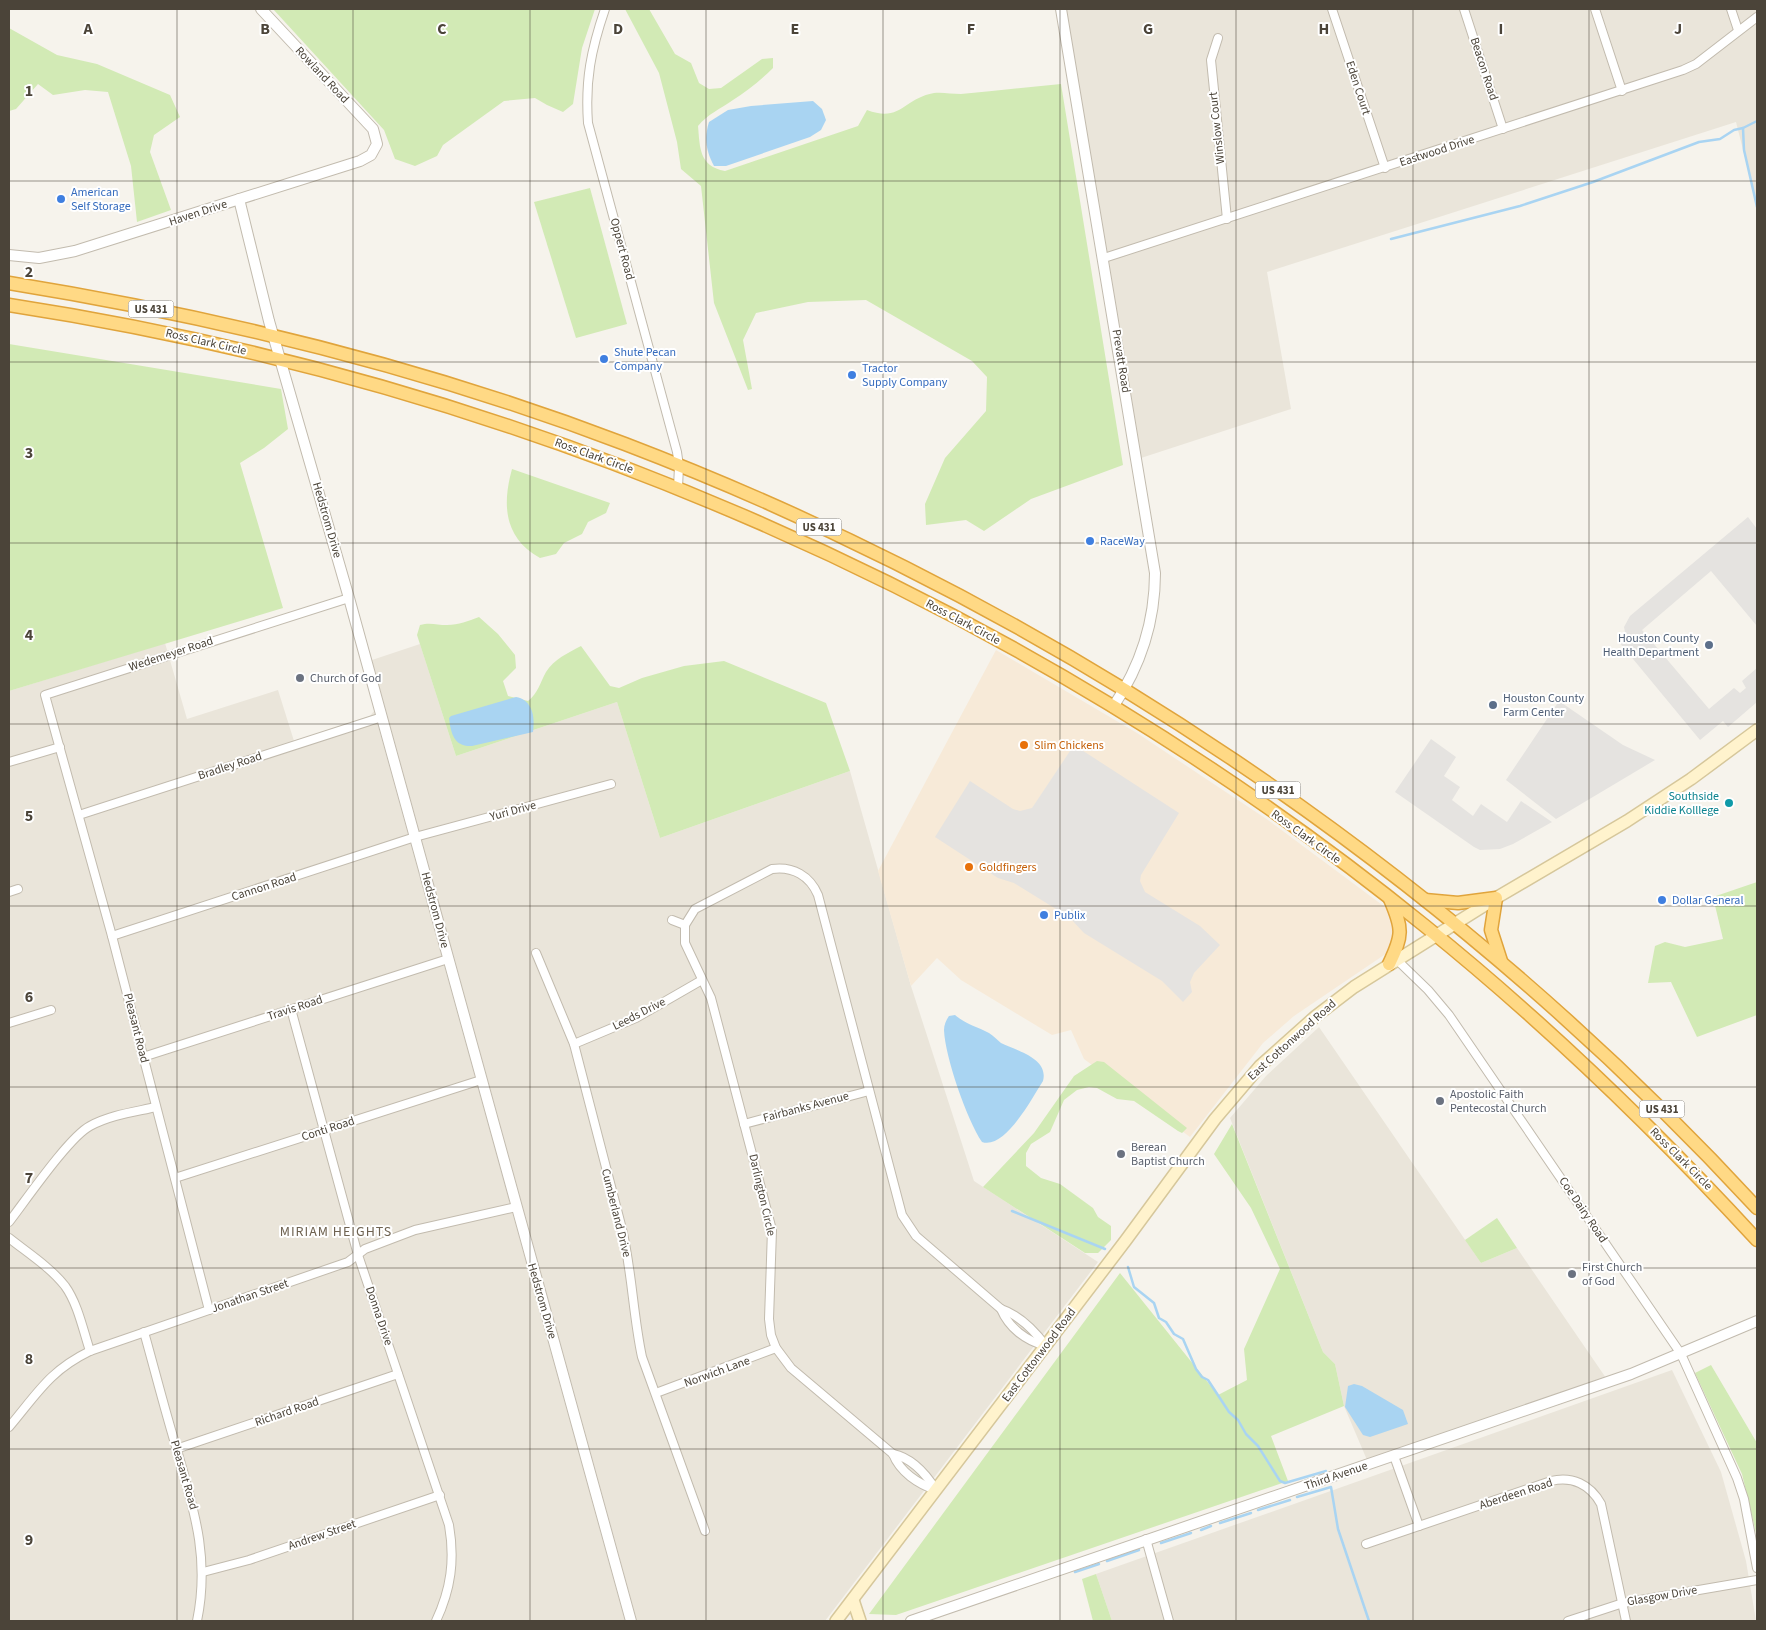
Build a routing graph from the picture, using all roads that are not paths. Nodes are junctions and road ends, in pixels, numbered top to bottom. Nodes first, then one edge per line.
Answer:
1 (261, 9) edge
2 (605, 9) edge
3 (1062, 9) edge
4 (1332, 9) edge
5 (1464, 9) edge
6 (1595, 9) edge
7 (1731, 9) edge
8 (1757, 17) edge
9 (1738, 30) junction
10 (1218, 38) dead end
11 (1622, 91) junction
12 (1503, 129) junction
13 (377, 144) joint
14 (1385, 168) junction
15 (239, 199) junction
16 (1227, 219) junction
17 (9, 255) edge
18 (1104, 258) junction
19 (9, 283) edge
20 (9, 305) edge
21 (274, 335) junction
22 (282, 359) junction
23 (679, 466) junction
24 (678, 488) junction
25 (885, 558) junction
26 (878, 578) junction
27 (349, 598) junction
28 (1125, 690) junction
29 (1113, 707) junction
30 (382, 717) junction
31 (1757, 730) edge
32 (60, 747) junction
33 (1231, 758) junction
34 (9, 762) edge
35 (1209, 769) junction
36 (611, 784) dead end
37 (79, 815) junction
38 (415, 837) junction
39 (801, 863) dead end
40 (797, 872) junction
41 (18, 889) dead end
42 (9, 892) edge
43 (1496, 898) junction
44 (1390, 899) junction
45 (1425, 900) junction
46 (672, 920) dead end
47 (685, 925) junction
48 (1456, 925) junction
49 (112, 936) junction
50 (1437, 936) junction
51 (536, 953) dead end
52 (448, 959) junction
53 (1393, 962) junction
54 (1502, 963) junction
55 (702, 980) junction
56 (291, 1009) junction
57 (50, 1010) dead end
58 (9, 1023) edge
59 (574, 1044) junction
60 (143, 1057) junction
61 (481, 1080) junction
62 (869, 1090) junction
63 (156, 1107) junction
64 (1676, 1123) junction
65 (744, 1124) junction
66 (324, 1130) junction
67 (1660, 1138) junction
68 (175, 1178) junction
69 (516, 1208) junction
70 (1757, 1208) edge
71 (9, 1222) edge
72 (9, 1238) edge
73 (1757, 1240) edge
74 (358, 1255) junction
75 (209, 1310) junction
76 (1757, 1321) edge
77 (144, 1332) junction
78 (1046, 1346) junction
79 (776, 1348) junction
80 (90, 1351) junction
81 (1681, 1354) junction
82 (398, 1374) junction
83 (656, 1393) junction
84 (9, 1428) edge
85 (176, 1449) junction
86 (1394, 1456) junction
87 (936, 1490) junction
88 (440, 1495) junction
89 (1419, 1526) junction
90 (705, 1532) dead end
91 (1146, 1539) junction
92 (1366, 1544) dead end
93 (1757, 1568) edge
94 (203, 1572) junction
95 (1757, 1580) edge
96 (853, 1600) junction
97 (1623, 1603) junction
98 (197, 1621) edge
99 (436, 1621) edge
100 (631, 1621) edge
101 (836, 1621) edge
102 (860, 1621) edge
103 (911, 1621) edge
104 (1168, 1621) edge
105 (1568, 1621) edge
106 (1626, 1621) edge

1 - 13 street, Rowland Road
2 - 23 street, Oppert Road
3 - 18 street, Prevatt Road
4 - 14 street, Eden Court
5 - 12 street, Beacon Road
6 - 11 street
7 - 9 street
8 - 9 street, Eastwood Drive
9 - 11 street, Eastwood Drive
10 - 16 street, Winslow Court
11 - 12 street, Eastwood Drive
12 - 14 street, Eastwood Drive
13 - 15 street, Haven Drive
14 - 16 street, Eastwood Drive
15 - 17 street, Haven Drive
15 - 21 street, Hedstrom Drive
16 - 18 street, Eastwood Drive
18 - 28 street, Prevatt Road
19 - 21 highway, Ross Clark Circle / US 431
20 - 22 highway, Ross Clark Circle / US 431
21 - 22 street, Hedstrom Drive
21 - 23 highway, Ross Clark Circle / US 431
22 - 24 highway, Ross Clark Circle / US 431
22 - 27 street, Hedstrom Drive
23 - 24 street, Oppert Road
23 - 25 highway, Ross Clark Circle / US 431
24 - 26 highway, Ross Clark Circle / US 431
25 - 26 highway
25 - 28 highway, Ross Clark Circle / US 431
26 - 29 highway, Ross Clark Circle / US 431
27 - 30 street, Hedstrom Drive
27 - 32 street, Wedemeyer Road
28 - 29 street, Prevatt Road
28 - 33 highway, Ross Clark Circle / US 431
29 - 35 highway, Ross Clark Circle / US 431
30 - 37 street, Bradley Road
30 - 38 street, Hedstrom Drive
31 - 43 main road, East Cottonwood Road
32 - 34 street
32 - 37 street, Pleasant Road
33 - 35 highway
33 - 45 highway, Ross Clark Circle / US 431
35 - 44 highway, Ross Clark Circle / US 431
36 - 38 street, Yuri Drive
37 - 49 street, Pleasant Road
38 - 49 street, Cannon Road
38 - 52 street, Hedstrom Drive
39 - 40 street
40 - 47 street
40 - 62 street
41 - 42 street
43 - 45 highway
43 - 48 main road, East Cottonwood Road
43 - 54 highway
44 - 50 highway, Ross Clark Circle / US 431
44 - 53 highway
45 - 48 highway, Ross Clark Circle / US 431
46 - 47 street
47 - 55 street, Darlington Circle
48 - 50 main road, East Cottonwood Road
48 - 54 highway, Ross Clark Circle / US 431
49 - 60 street, Pleasant Road
50 - 53 main road, East Cottonwood Road
50 - 67 highway, Ross Clark Circle / US 431
51 - 59 street, Cumberland Drive
52 - 56 street, Travis Road
52 - 61 street, Hedstrom Drive
53 - 78 main road, East Cottonwood Road
53 - 81 street, Coe Dairy Road
54 - 64 highway, Ross Clark Circle / US 431
55 - 59 street, Leeds Drive
55 - 65 street, Darlington Circle
56 - 60 street, Travis Road
56 - 66 street, Donna Drive
57 - 58 street
59 - 83 street, Cumberland Drive
60 - 63 street, Pleasant Road
61 - 66 street, Conti Road
61 - 69 street, Hedstrom Drive
62 - 65 street, Fairbanks Avenue
62 - 78 street
63 - 68 street, Pleasant Road
63 - 71 street
64 - 67 highway
64 - 70 highway, Ross Clark Circle / US 431
65 - 79 street, Darlington Circle
66 - 68 street, Conti Road
66 - 74 street, Donna Drive
67 - 73 highway, Ross Clark Circle / US 431
68 - 75 street, Pleasant Road
69 - 74 street, Jonathan Street
69 - 100 street, Hedstrom Drive
72 - 80 street
74 - 75 street, Jonathan Street
74 - 82 street, Donna Drive
75 - 77 street, Jonathan Street
76 - 81 street, Third Avenue
77 - 80 street, Jonathan Street
77 - 85 street, Pleasant Road
78 - 87 main road, East Cottonwood Road
79 - 83 street, Norwich Lane
79 - 87 street, Darlington Circle
80 - 84 street, Jonathan Street
81 - 86 street, Third Avenue
81 - 93 street, Coe Dairy Road
82 - 85 street, Richard Road
82 - 88 street, Donna Drive
83 - 90 street, Cumberland Drive
85 - 94 street, Pleasant Road
86 - 89 street
86 - 91 street, Third Avenue
87 - 96 main road, East Cottonwood Road
88 - 94 street, Andrew Street
88 - 99 street, Donna Drive
89 - 92 street, Aberdeen Road
89 - 97 street, Aberdeen Road
91 - 103 street, Third Avenue
91 - 104 street
94 - 98 street, Pleasant Road
95 - 97 street, Glasgow Drive
96 - 101 main road, East Cottonwood Road
96 - 102 main road
97 - 105 street, Glasgow Drive
97 - 106 street, Aberdeen Road

